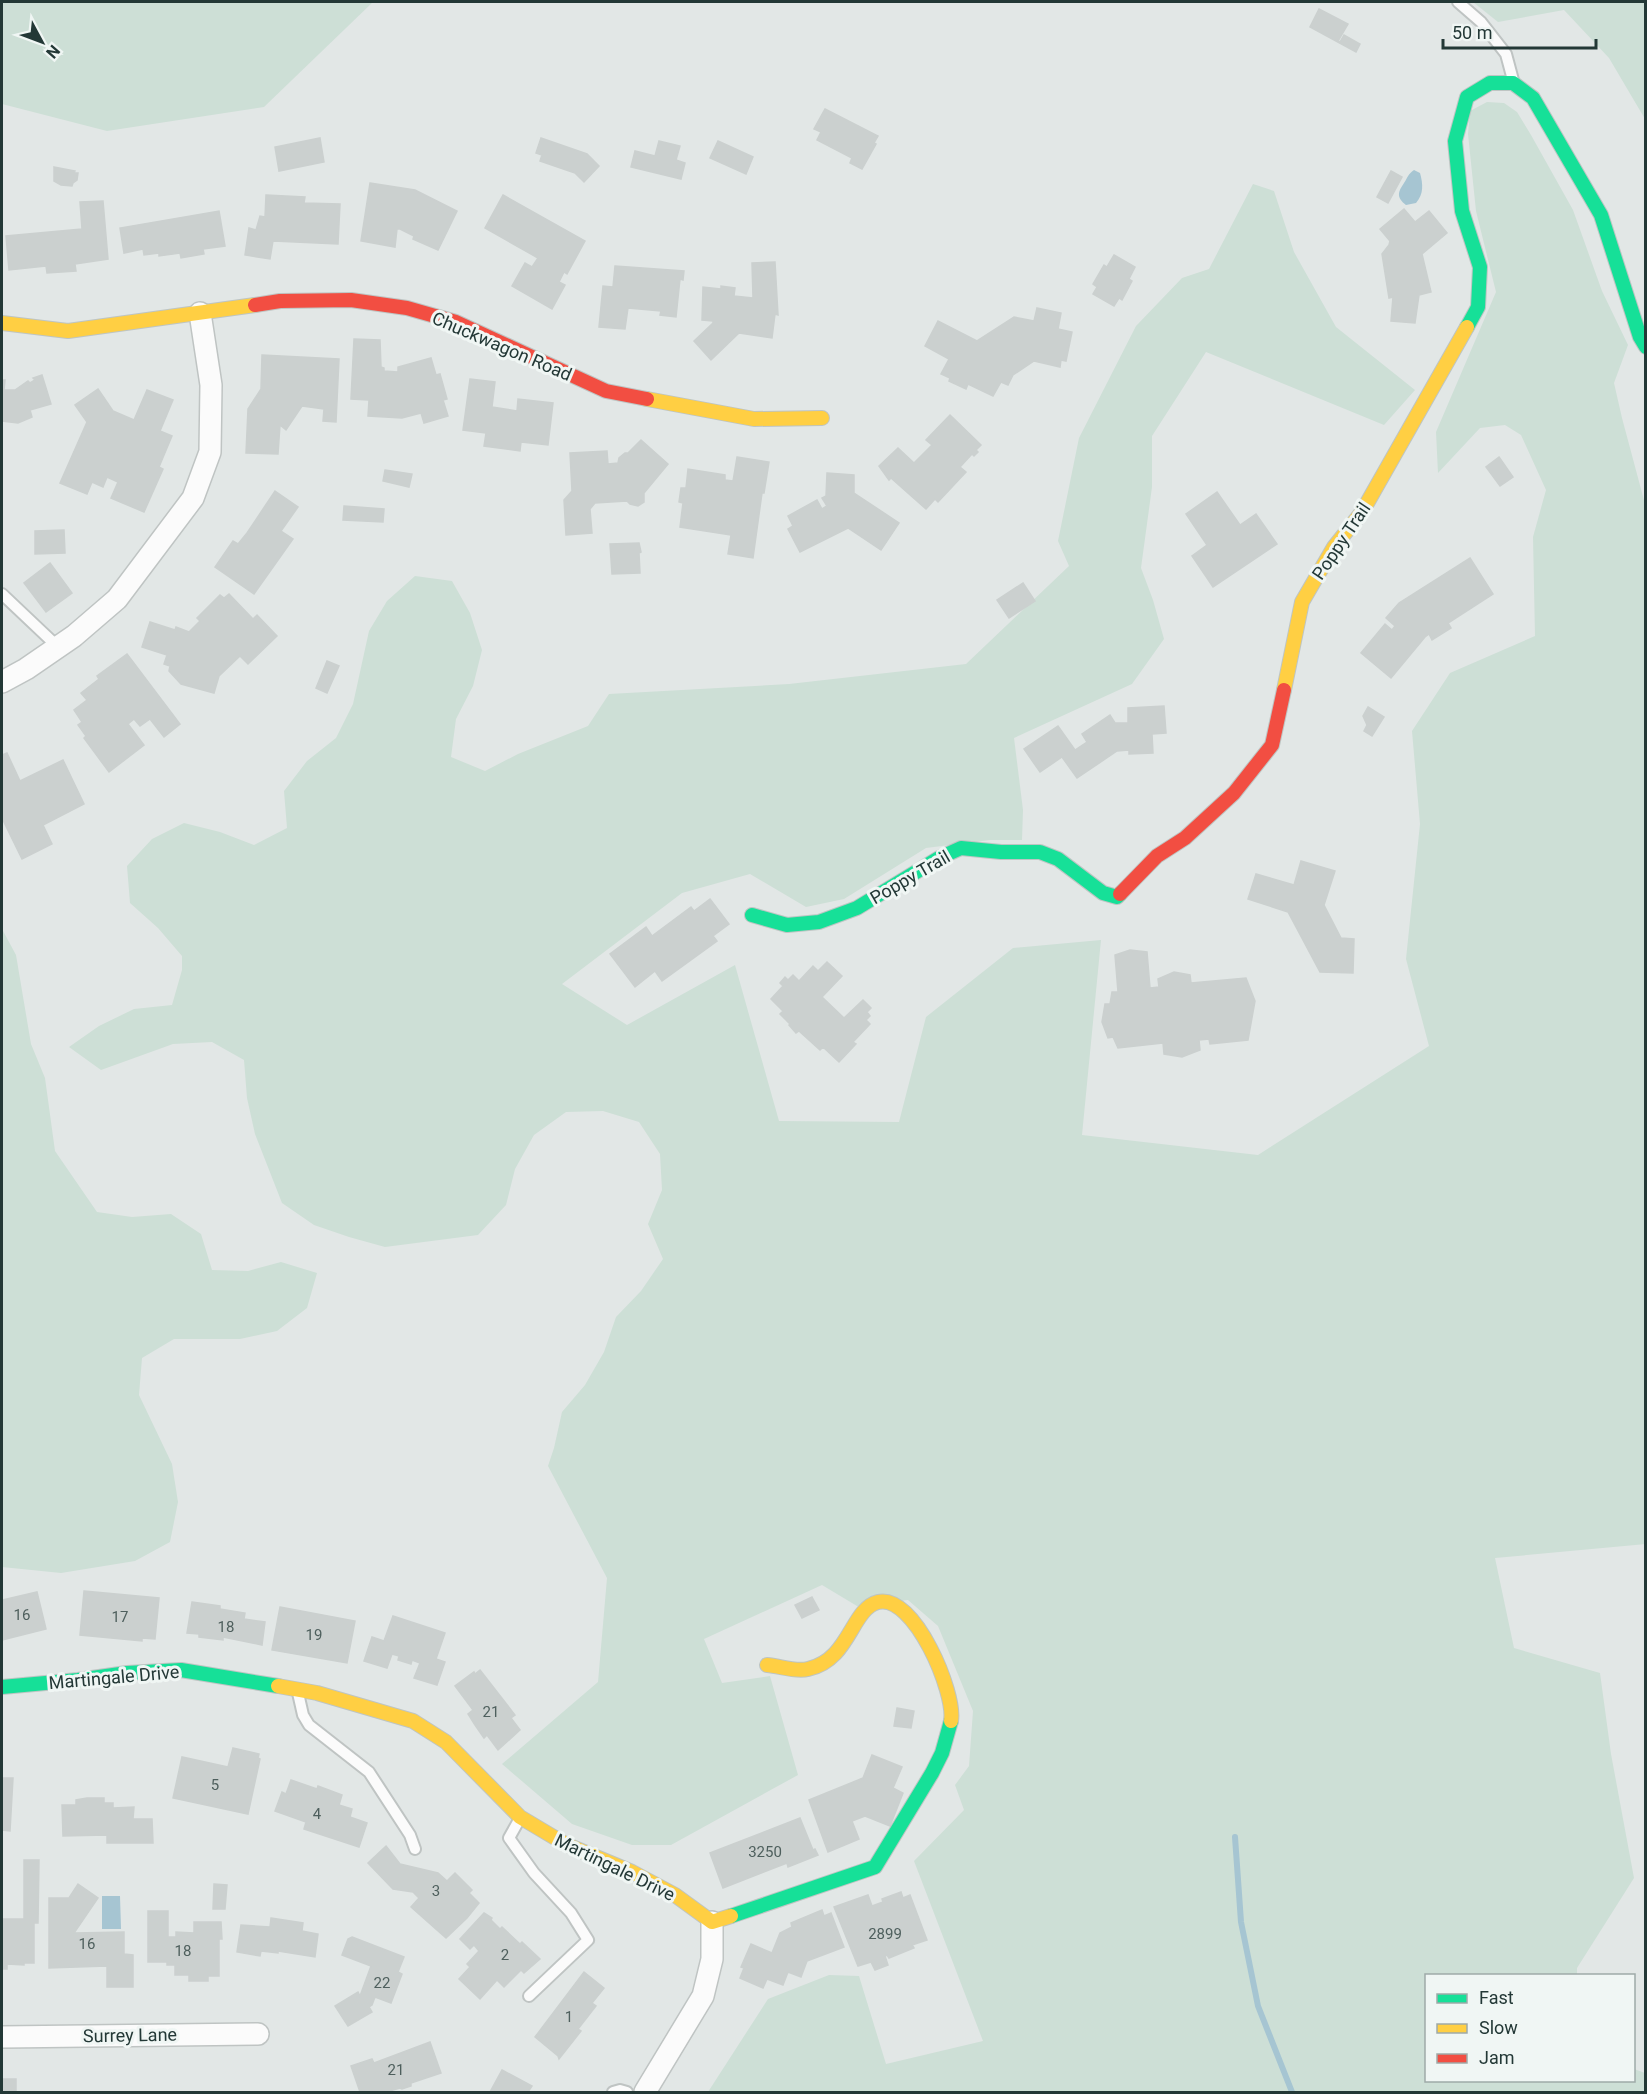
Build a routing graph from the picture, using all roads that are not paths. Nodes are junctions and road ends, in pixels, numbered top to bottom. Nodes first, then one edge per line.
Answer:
1 (1458, 2) edge
2 (1514, 83) junction
3 (200, 313) junction
4 (2, 323) edge
5 (1646, 347) edge
6 (822, 418) dead end
7 (2, 594) edge
8 (58, 647) junction
9 (2, 682) edge
10 (752, 915) dead end
11 (767, 1665) dead end
12 (2, 1687) edge
13 (298, 1690) junction
14 (520, 1817) junction
15 (415, 1849) dead end
16 (712, 1922) junction
17 (529, 1996) dead end
18 (258, 2034) dead end
19 (2, 2037) edge
20 (613, 2092) edge
21 (627, 2092) edge
22 (645, 2092) edge

1 - 2 lane
2 - 5 street
2 - 10 street, Poppy Trail
3 - 4 street, Chuckwagon Road
3 - 6 street, Chuckwagon Road
3 - 8 street
7 - 8 lane
8 - 9 street
11 - 16 street
12 - 13 street, Martingale Drive
13 - 14 street, Martingale Drive
13 - 15 lane
14 - 16 street, Martingale Drive
14 - 17 lane
16 - 22 street
18 - 19 street, Surrey Lane
20 - 21 lane

